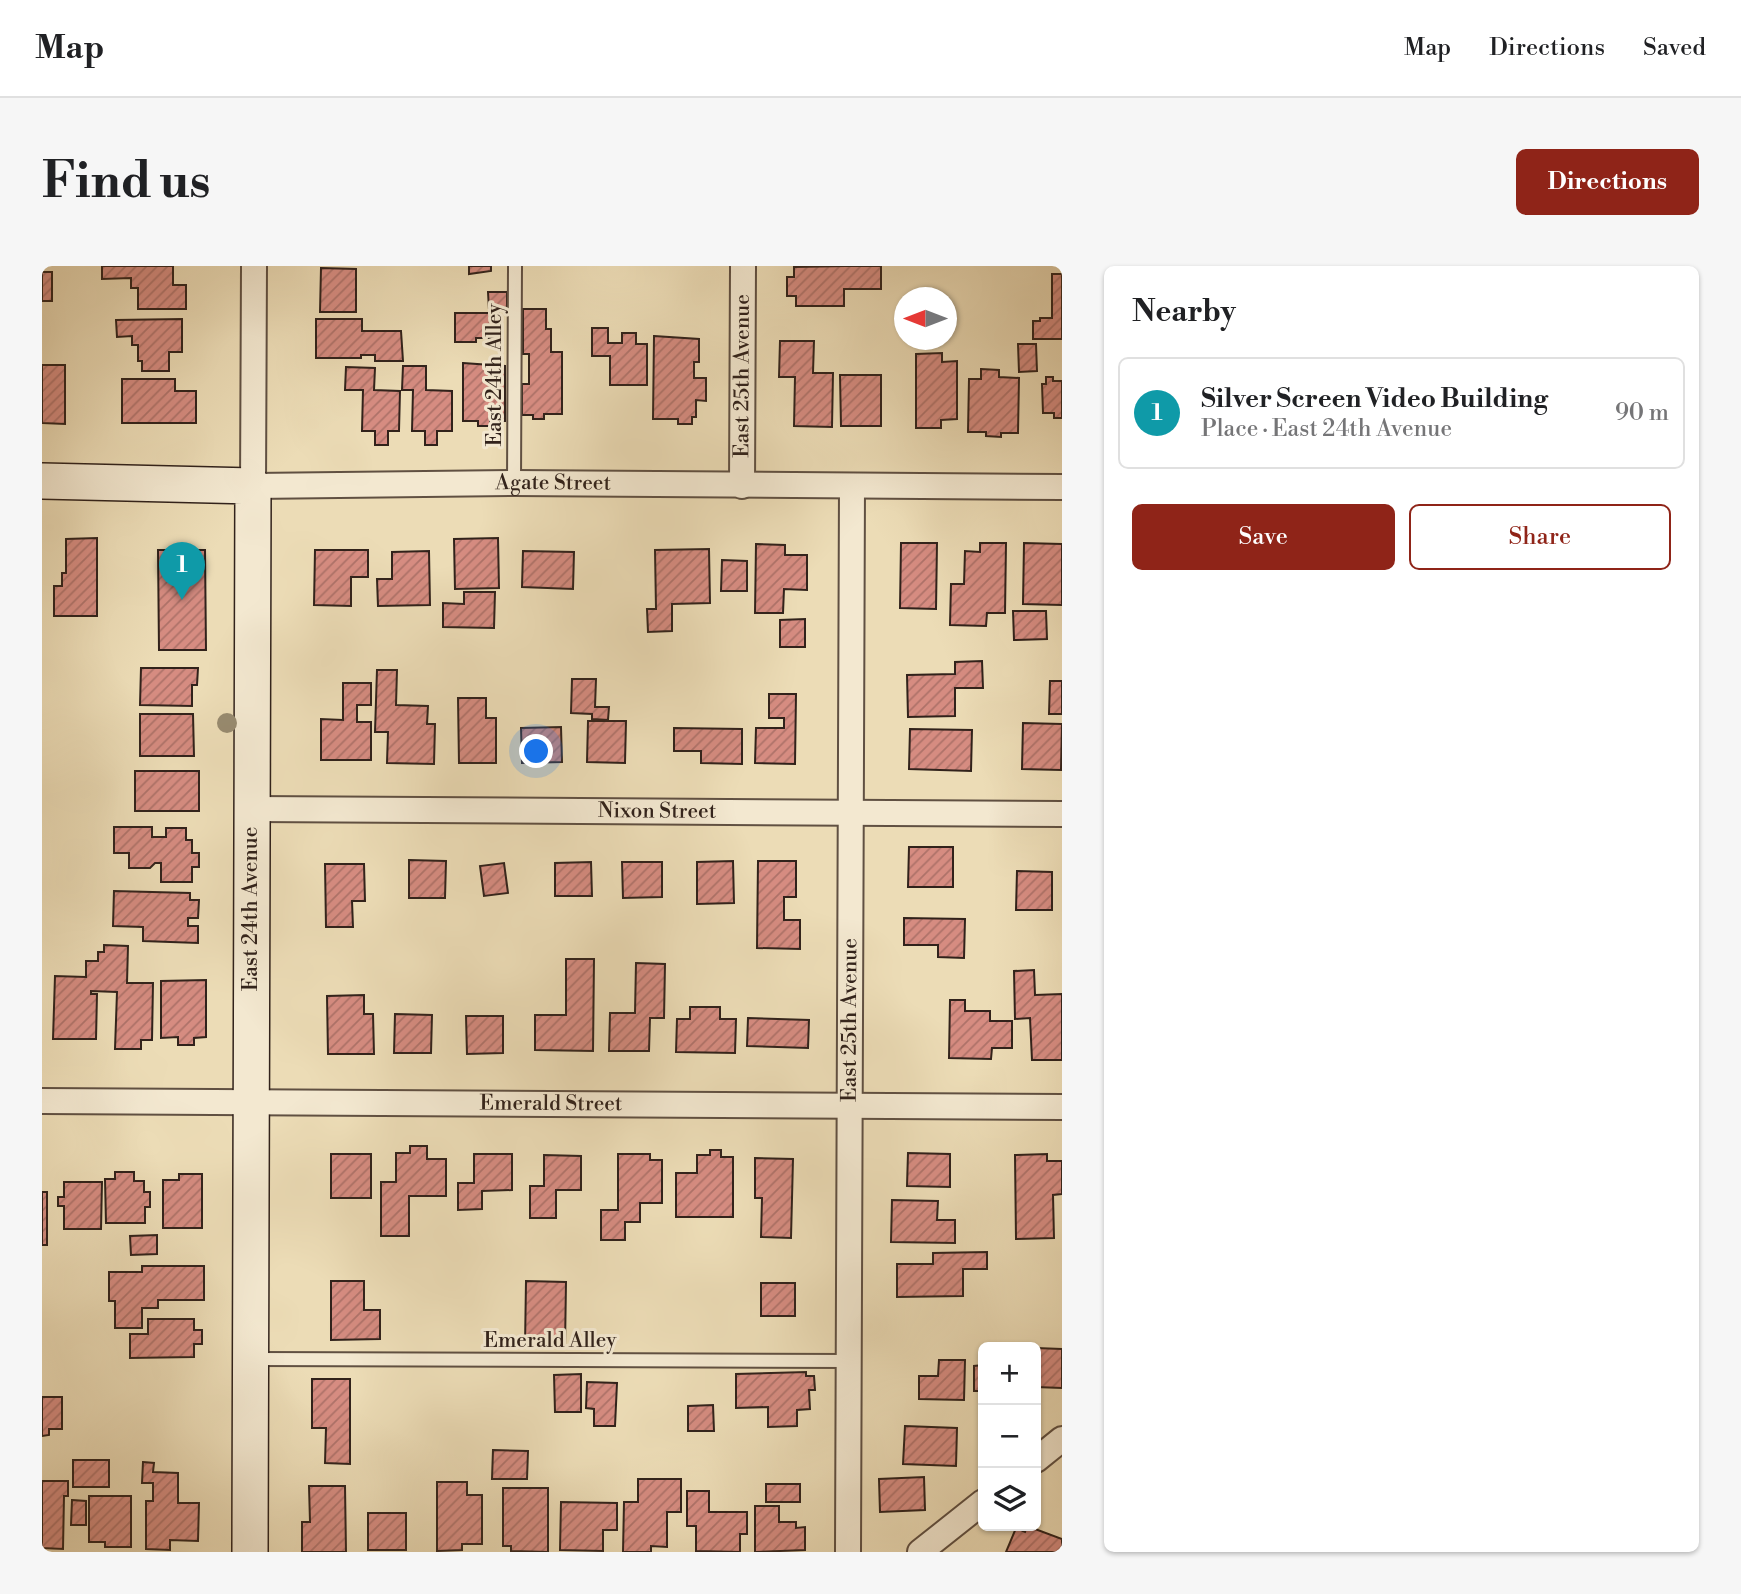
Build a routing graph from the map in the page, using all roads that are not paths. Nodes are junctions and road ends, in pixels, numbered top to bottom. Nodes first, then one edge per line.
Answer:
1 (254, 266) edge
2 (515, 266) edge
3 (743, 266) edge
4 (42, 481) edge
5 (513, 483) junction
6 (253, 486) junction
7 (742, 486) junction
8 (1062, 486) edge
9 (852, 487) junction
10 (251, 809) junction
11 (850, 812) junction
12 (1062, 814) edge
13 (42, 1101) edge
14 (251, 1101) junction
15 (850, 1105) junction
16 (1062, 1107) edge
17 (250, 1359) junction
18 (850, 1361) junction
19 (1062, 1439) edge
20 (1041, 1456) edge
21 (978, 1506) edge
22 (250, 1552) edge
23 (848, 1552) edge
24 (920, 1552) edge

1 - 6 street, East 24th Avenue
2 - 5 lane, East 24th Alley
3 - 7 street, East 25th Avenue
4 - 6 street, Agate Street
5 - 6 street, Agate Street
5 - 7 street, Agate Street
6 - 10 street, East 24th Avenue
7 - 9 street, Agate Street
8 - 9 street, Agate Street
9 - 11 street, East 25th Avenue
10 - 11 street, Nixon Street
10 - 14 street, East 24th Avenue
11 - 12 street, Nixon Street
11 - 15 street, East 25th Avenue
13 - 14 street, Emerald Street
14 - 15 street, Emerald Street
14 - 17 street, East 24th Avenue
15 - 16 street, Emerald Street
15 - 18 street, East 25th Avenue
17 - 18 lane, Emerald Alley
17 - 22 street, East 24th Avenue
18 - 23 street, East 25th Avenue
19 - 20 street
21 - 24 street

